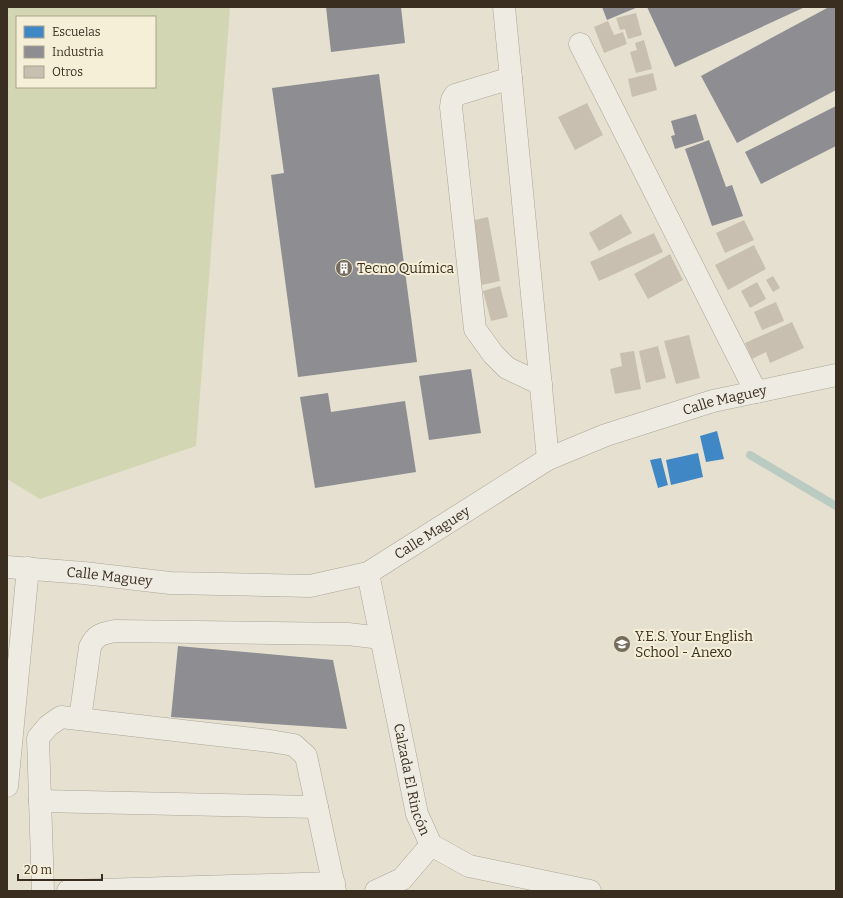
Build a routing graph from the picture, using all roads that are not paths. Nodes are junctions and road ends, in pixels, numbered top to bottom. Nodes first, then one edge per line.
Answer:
1 (504, 7) edge
2 (580, 44) dead end
3 (511, 78) junction
4 (836, 375) edge
5 (541, 384) junction
6 (756, 392) junction
7 (548, 459) junction
8 (17, 568) edge
9 (368, 574) junction
10 (381, 638) junction
11 (80, 719) junction
12 (7, 786) edge
13 (40, 801) junction
14 (317, 807) junction
15 (431, 845) junction
16 (334, 887) edge
17 (43, 891) edge
18 (68, 891) edge
19 (376, 891) edge
20 (590, 891) edge

1 - 3 street
2 - 6 street
3 - 5 street
3 - 5 street
4 - 6 street, Calle Maguey
5 - 7 street
6 - 7 street, Calle Maguey
7 - 9 street, Calle Maguey
8 - 9 street, Calle Maguey
8 - 12 street
9 - 10 street, Calzada El Rincón
10 - 11 street
10 - 15 street, Calzada El Rincón
11 - 13 street
11 - 14 street
13 - 14 street
13 - 17 street
14 - 16 street
15 - 19 street
15 - 20 street, Calzada El Rincón
16 - 18 street

